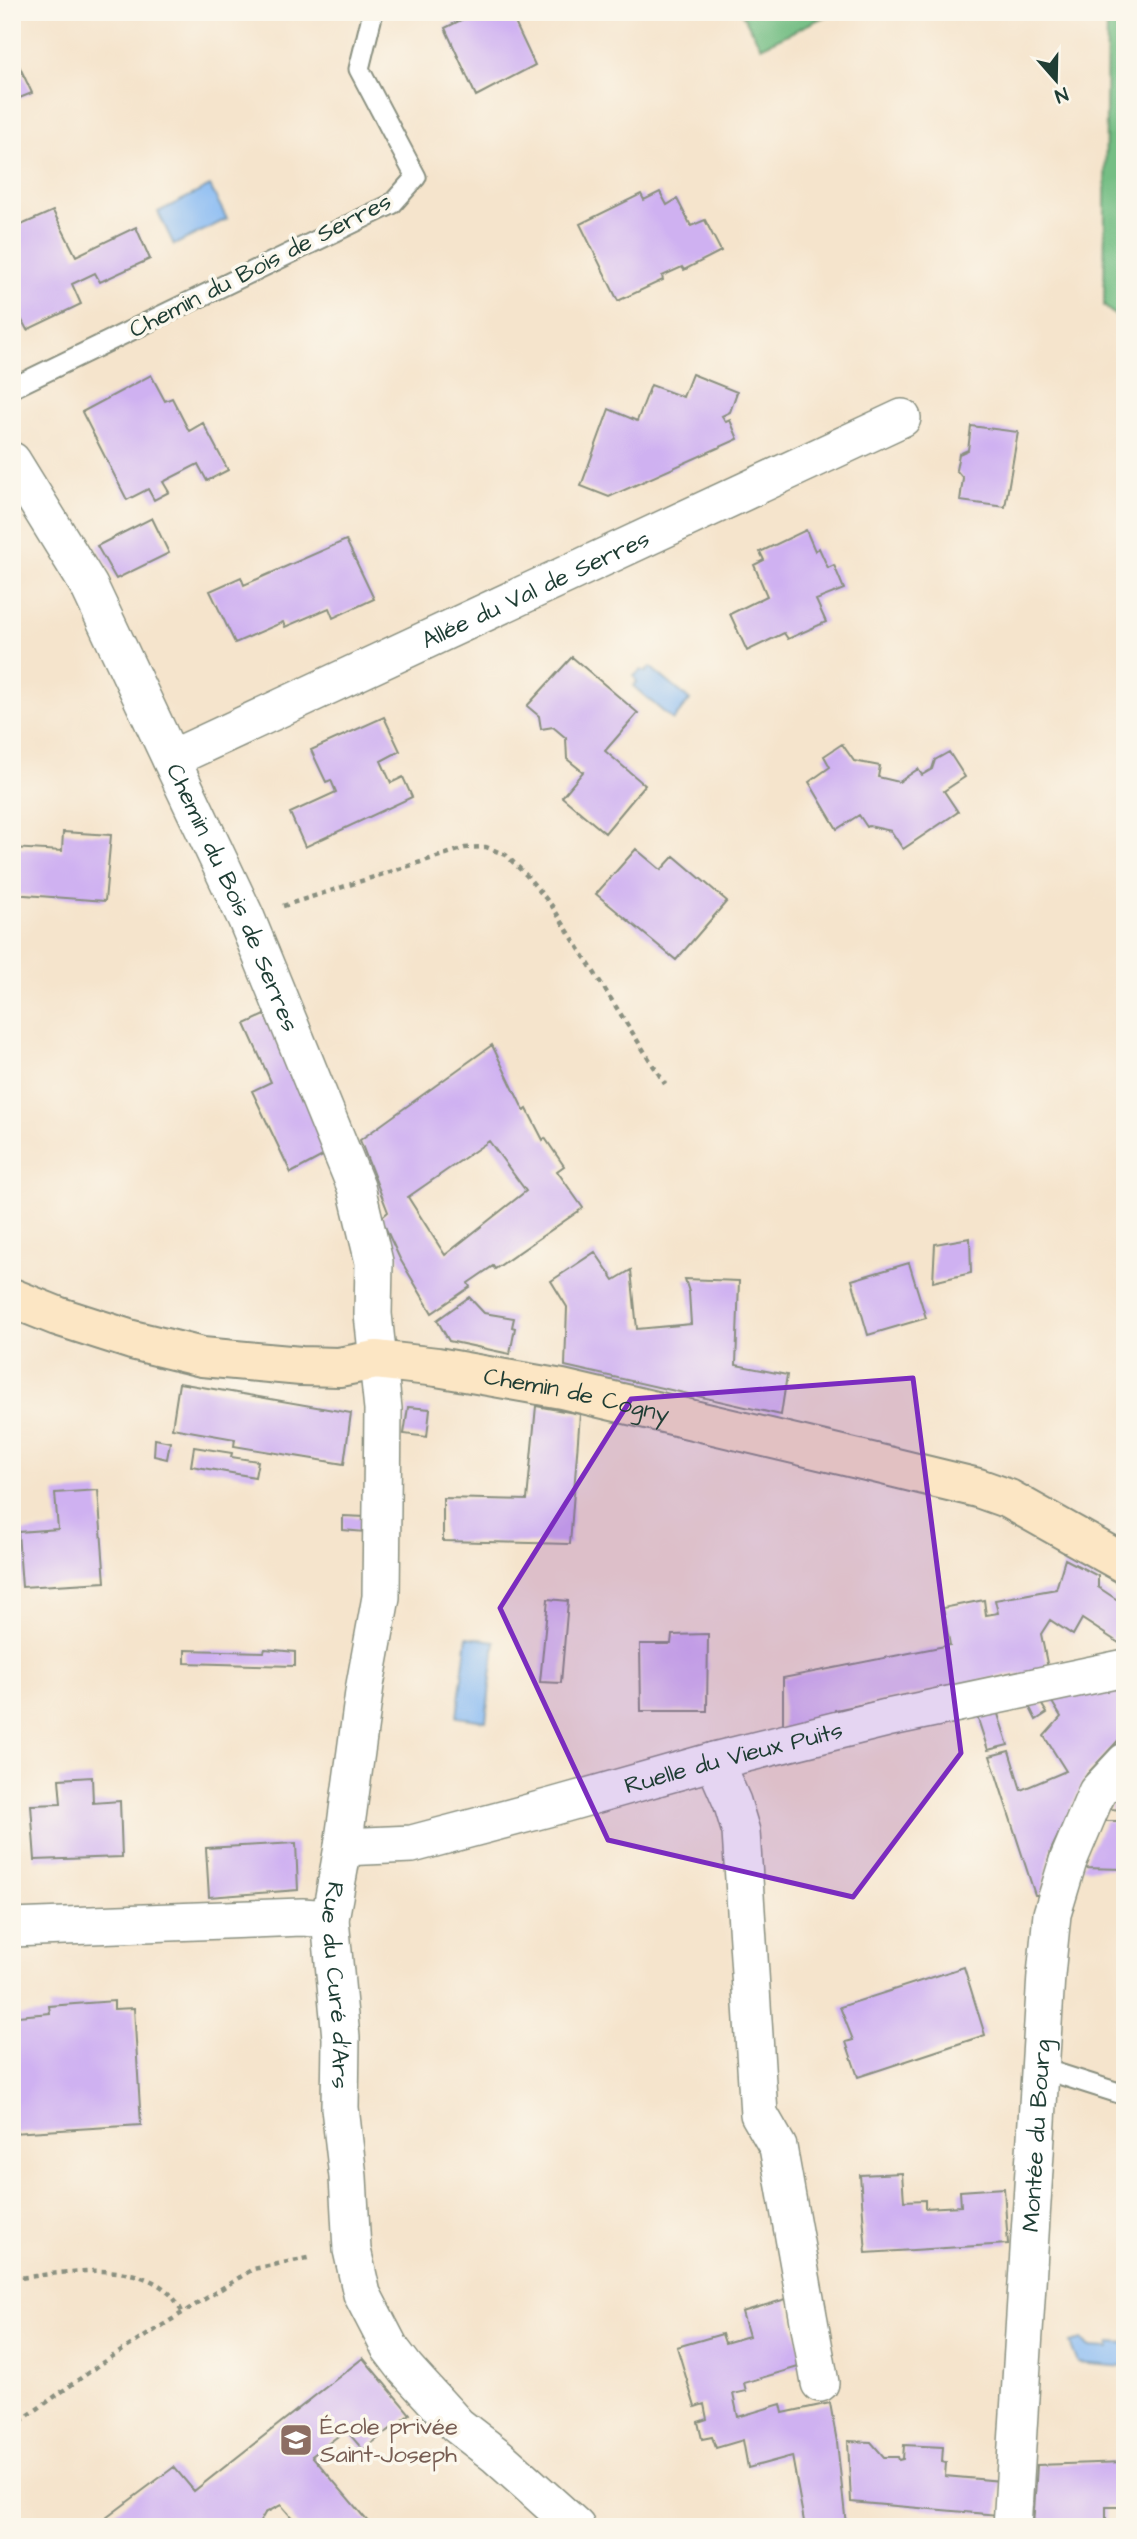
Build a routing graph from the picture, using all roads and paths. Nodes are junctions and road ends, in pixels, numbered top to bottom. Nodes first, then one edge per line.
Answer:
1 (373, 12) edge
2 (12, 388) edge
3 (902, 418) dead end
4 (12, 461) edge
5 (171, 759) junction
6 (246, 918) junction
7 (665, 1084) dead end
8 (12, 1298) edge
9 (376, 1360) junction
10 (1125, 1564) edge
11 (1125, 1668) edge
12 (714, 1761) junction
13 (1125, 1762) edge
14 (343, 1847) junction
15 (330, 1919) junction
16 (12, 1928) edge
17 (1040, 2068) junction
18 (1125, 2095) edge
19 (352, 2250) junction
20 (12, 2279) edge
21 (183, 2312) junction
22 (820, 2383) dead end
23 (12, 2427) edge
24 (576, 2527) edge
25 (1012, 2527) edge

1 - 2 lane, Chemin du Bois de Serres
3 - 5 street, Allée du Val de Serres
4 - 5 street, Chemin du Bois de Serres
5 - 6 street, Chemin du Bois de Serres
6 - 7 path
6 - 9 street, Chemin du Bois de Serres
8 - 9 street, Chemin de Cogny
9 - 10 street, Chemin de Cogny
9 - 14 street, Rue du Curé d'Ars
11 - 12 street, Ruelle du Vieux Puits
12 - 14 street, Ruelle du Vieux Puits
12 - 22 street
13 - 17 street, Montée du Bourg
14 - 15 street, Rue du Curé d'Ars
15 - 16 street
15 - 19 street, Rue du Curé d'Ars
17 - 18 lane
17 - 25 street, Montée du Bourg
19 - 21 path
19 - 24 street, Rue du Curé d'Ars
20 - 21 path
21 - 23 path

